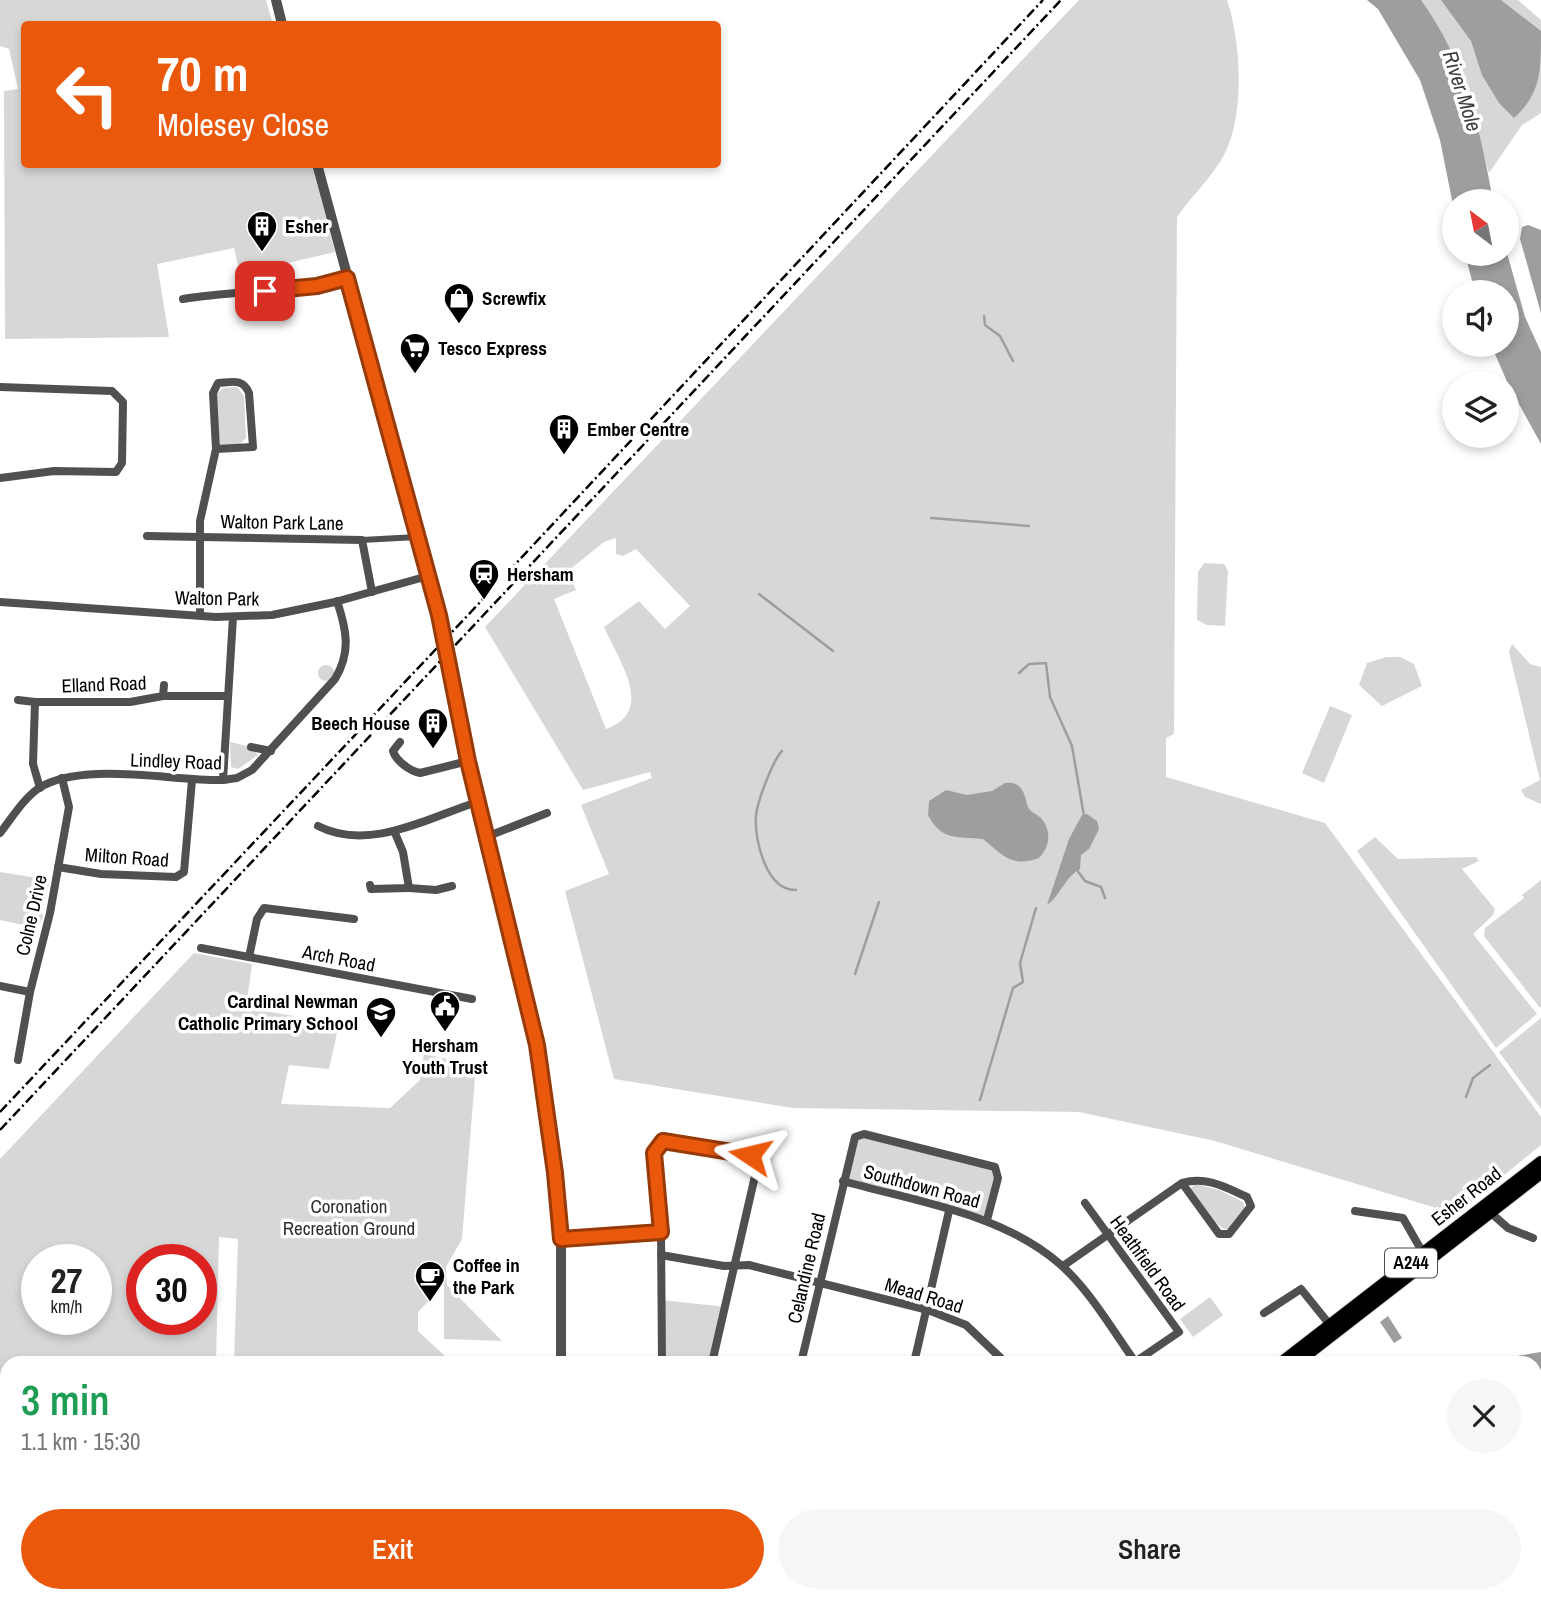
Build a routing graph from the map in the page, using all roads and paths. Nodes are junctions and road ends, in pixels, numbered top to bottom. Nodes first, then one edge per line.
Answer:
1 (276, 0) edge
2 (281, 21) edge
3 (318, 168) edge
4 (347, 278) junction
5 (183, 299) dead end
6 (0, 387) edge
7 (216, 449) junction
8 (0, 478) edge
9 (147, 536) dead end
10 (200, 536) junction
11 (417, 537) junction
12 (362, 540) junction
13 (428, 576) junction
14 (372, 592) junction
15 (337, 601) junction
16 (0, 602) edge
17 (200, 615) junction
18 (233, 617) junction
19 (164, 685) dead end
20 (163, 696) junction
21 (228, 696) junction
22 (18, 701) dead end
23 (35, 702) junction
24 (400, 742) dead end
25 (251, 747) dead end
26 (271, 751) junction
27 (468, 761) junction
28 (62, 778) junction
29 (192, 780) junction
30 (223, 780) junction
31 (40, 788) junction
32 (477, 802) junction
33 (547, 813) dead end
34 (318, 825) dead end
35 (395, 833) junction
36 (0, 834) edge
37 (486, 837) junction
38 (58, 867) junction
39 (370, 884) dead end
40 (452, 886) dead end
41 (409, 888) junction
42 (354, 919) dead end
43 (201, 948) dead end
44 (249, 957) junction
45 (0, 986) edge
46 (30, 992) junction
47 (472, 999) dead end
48 (18, 1060) dead end
49 (1541, 1162) edge
50 (1541, 1173) edge
51 (843, 1181) junction
52 (1182, 1183) junction
53 (1085, 1203) dead end
54 (949, 1211) junction
55 (1355, 1211) dead end
56 (1491, 1213) junction
57 (987, 1220) junction
58 (661, 1232) junction
59 (1108, 1233) junction
60 (1533, 1238) dead end
61 (561, 1239) junction
62 (1423, 1253) junction
63 (661, 1255) junction
64 (735, 1265) junction
65 (1063, 1266) junction
66 (818, 1282) junction
67 (928, 1310) junction
68 (1264, 1313) dead end
69 (1330, 1325) junction
70 (561, 1356) edge
71 (662, 1356) edge
72 (714, 1356) edge
73 (802, 1356) edge
74 (916, 1356) edge
75 (999, 1356) edge
76 (1131, 1356) edge
77 (1146, 1356) edge
78 (1290, 1356) edge
79 (1305, 1356) edge

1 - 2 street
3 - 4 street
4 - 5 street
4 - 11 street
6 - 8 street
7 - 7 street
7 - 10 street
9 - 10 street, Walton Park Lane
10 - 12 street, Walton Park Lane
10 - 17 street
11 - 12 street
11 - 13 street
12 - 14 street, Walton Park Lane
13 - 14 street, Walton Park
13 - 27 street
14 - 15 street, Walton Park
15 - 18 street, Walton Park
15 - 26 street, Lindley Road
16 - 17 street, Walton Park
17 - 18 street, Walton Park
18 - 21 street
19 - 20 street, Elland Road
20 - 21 street
20 - 23 street, Elland Road
21 - 30 street
22 - 23 street, Elland Road
23 - 31 street, Elland Road
24 - 27 street
25 - 26 street
26 - 30 street, Lindley Road
27 - 32 street
28 - 29 street, Lindley Road
28 - 31 street, Lindley Road
28 - 38 street, Colne Drive
29 - 30 street, Lindley Road
29 - 38 street, Milton Road
31 - 36 street, Lindley Road
32 - 35 street
32 - 37 street
33 - 37 street
34 - 35 street
35 - 41 street
37 - 61 street
38 - 46 street, Colne Drive
39 - 41 street
40 - 41 street
42 - 44 street
43 - 44 street, Arch Road
44 - 47 street, Arch Road
45 - 46 street
46 - 48 street, Colne Drive
49 - 62 main road, Esher Road / A244
50 - 56 main road, Esher Road / A244
51 - 54 street, Southdown Road
51 - 57 street, Southdown Road
51 - 66 street, Celandine Road
52 - 52 street
52 - 59 street
53 - 59 street, Heathfield Road
54 - 57 street, Southdown Road
54 - 67 street
55 - 62 street
56 - 60 street
56 - 79 main road, Esher Road / A244
57 - 65 street, Southdown Road
58 - 61 street
58 - 63 street
58 - 64 street
59 - 65 street
59 - 77 street, Heathfield Road
61 - 70 street
62 - 69 main road, Esher Road / A244
63 - 64 street, Mead Road
63 - 71 street
64 - 66 street, Mead Road
64 - 72 street
65 - 76 street, Southdown Road
66 - 67 street, Mead Road
66 - 73 street, Celandine Road
67 - 74 street
67 - 75 street, Mead Road
68 - 69 street
69 - 78 main road, Esher Road / A244

